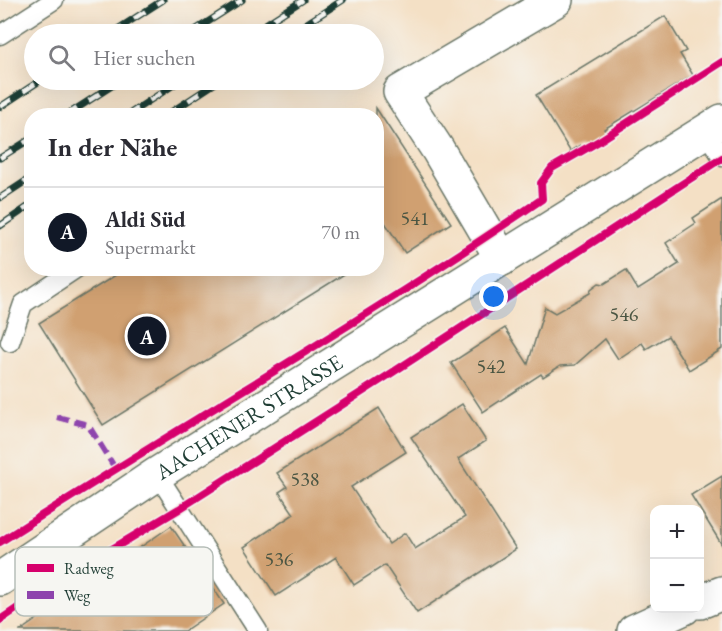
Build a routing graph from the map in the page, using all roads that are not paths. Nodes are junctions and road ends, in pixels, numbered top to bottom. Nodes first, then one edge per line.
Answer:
1 (54, 0) edge
2 (556, 0) edge
3 (0, 35) edge
4 (716, 137) edge
5 (502, 259) junction
6 (65, 276) edge
7 (10, 342) dead end
8 (157, 474) junction
9 (48, 547) edge
10 (204, 547) edge
11 (213, 561) edge
12 (15, 569) edge
13 (0, 579) edge
14 (722, 593) edge
15 (704, 600) edge
16 (675, 613) edge
17 (258, 631) edge
18 (634, 631) edge

1 - 3 lane
2 - 5 main road
4 - 5 main road, AACHENER STRASSE
5 - 8 main road, AACHENER STRASSE
6 - 7 lane
8 - 9 main road, AACHENER STRASSE
8 - 10 lane
11 - 17 lane
12 - 13 main road, AACHENER STRASSE
14 - 15 main road
16 - 18 main road

